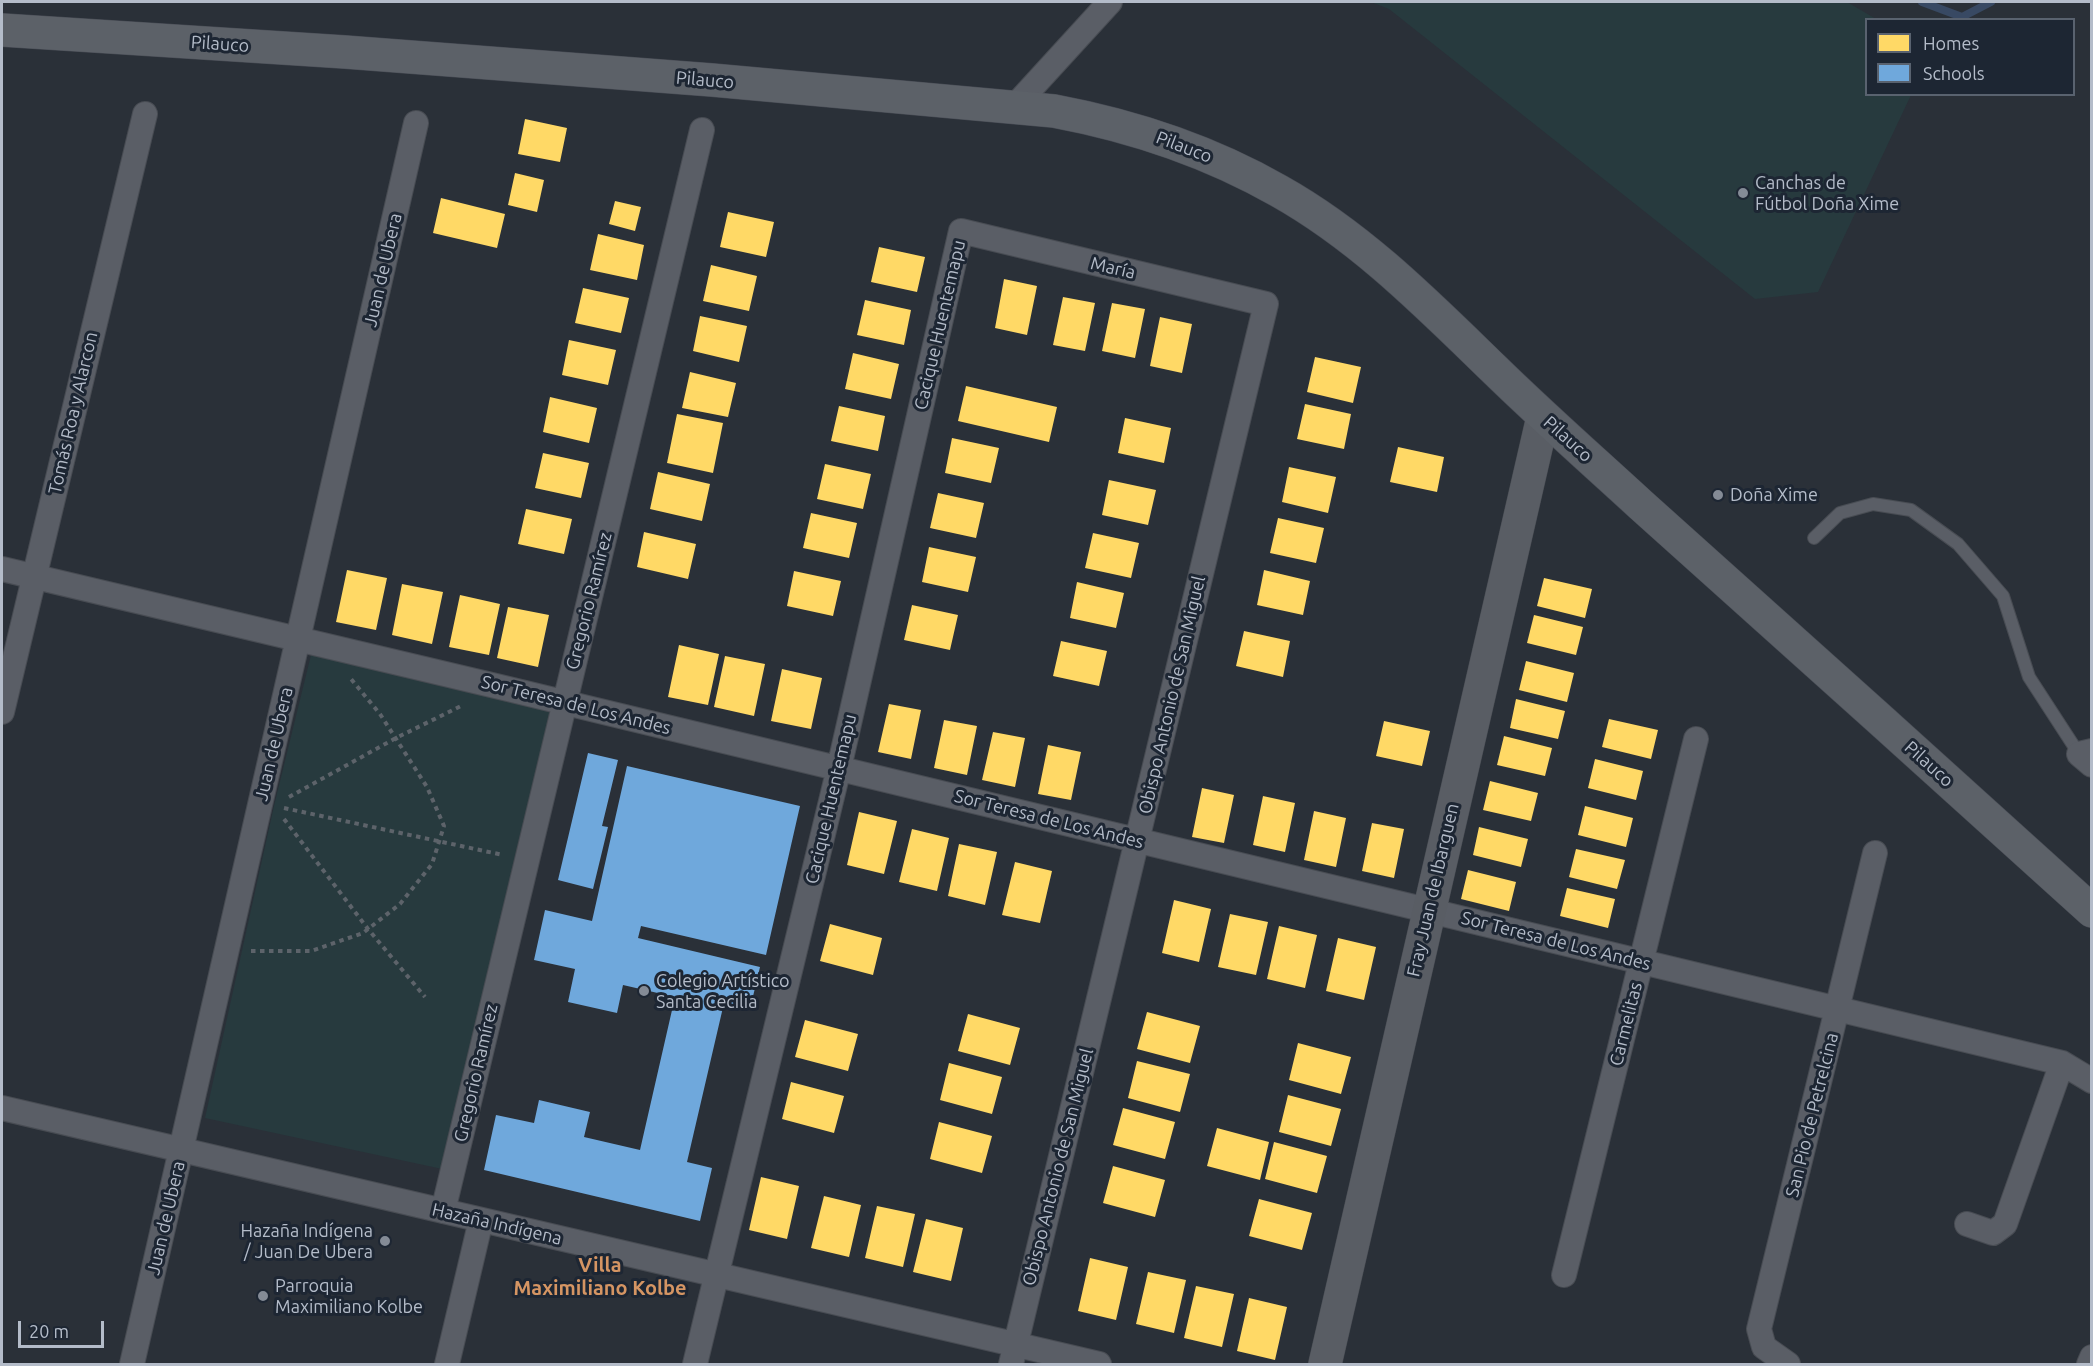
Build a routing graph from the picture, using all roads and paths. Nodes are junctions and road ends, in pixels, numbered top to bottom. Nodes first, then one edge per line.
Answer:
1 (1110, 2) edge
2 (2, 30) edge
3 (1014, 107) junction
4 (145, 114) dead end
5 (416, 123) dead end
6 (702, 130) dead end
7 (961, 231) joint
8 (1266, 304) joint
9 (1543, 417) junction
10 (1814, 538) dead end
11 (2, 569) edge
12 (34, 577) junction
13 (298, 639) junction
14 (349, 676) dead end
15 (500, 687) junction
16 (565, 703) junction
17 (2, 712) edge
18 (396, 738) junction
19 (1696, 739) dead end
20 (2087, 757) edge
21 (839, 768) junction
22 (284, 800) dead end
23 (274, 806) dead end
24 (281, 815) dead end
25 (1138, 840) junction
26 (439, 841) junction
27 (1875, 853) dead end
28 (527, 860) junction
29 (1428, 910) junction
30 (2091, 911) edge
31 (368, 929) junction
32 (227, 951) junction
33 (1641, 962) junction
34 (425, 997) dead end
35 (1839, 1009) junction
36 (2062, 1063) junction
37 (2091, 1081) edge
38 (2, 1108) edge
39 (182, 1150) junction
40 (443, 1211) junction
41 (482, 1220) junction
42 (1967, 1224) dead end
43 (715, 1275) junction
44 (1564, 1275) dead end
45 (1013, 1355) edge
46 (2091, 1357) edge
47 (132, 1365) edge
48 (447, 1365) edge
49 (695, 1365) edge
50 (1099, 1365) edge
51 (1325, 1365) edge
52 (1788, 1365) edge
53 (2089, 1365) edge

1 - 3 street
2 - 3 main road, Pilauco
3 - 9 main road, Pilauco
4 - 12 street, Tomás Roa y Alarcon
5 - 13 street, Juan de Ubera
6 - 16 street, Gregorio Ramírez
7 - 8 street, María
7 - 21 street, Cacique Huentemapu
8 - 25 street, Obispo Antonio de San Miguel
9 - 29 street, Fray Juan de Ibarguen
9 - 30 main road, Pilauco
10 - 20 lane
11 - 12 street, Sor Teresa de Los Andes
12 - 13 street, Sor Teresa de Los Andes
12 - 17 street, Tomás Roa y Alarcon
13 - 15 street, Sor Teresa de Los Andes
13 - 32 street, Juan de Ubera
14 - 18 path
15 - 16 street, Sor Teresa de Los Andes
15 - 18 path
16 - 21 street, Sor Teresa de Los Andes
16 - 28 street, Gregorio Ramírez
18 - 22 path
18 - 26 path
19 - 33 street, Carmelitas
21 - 25 street, Sor Teresa de Los Andes
21 - 43 street, Cacique Huentemapu
23 - 26 path
24 - 31 path
25 - 29 street, Sor Teresa de Los Andes
25 - 45 street, Obispo Antonio de San Miguel
26 - 28 path
26 - 31 path
27 - 35 street, San Pio de Petrelcina
28 - 40 street, Gregorio Ramírez
29 - 33 street, Sor Teresa de Los Andes
29 - 51 street, Fray Juan de Ibarguen
31 - 32 path
31 - 34 path
32 - 39 street, Juan de Ubera
33 - 35 street, Sor Teresa de Los Andes
33 - 44 street, Carmelitas
35 - 36 street, Sor Teresa de Los Andes
35 - 52 street, San Pio de Petrelcina
36 - 37 street, Sor Teresa de Los Andes
36 - 42 street
38 - 39 street, Hazaña Indígena
39 - 40 street, Hazaña Indígena
39 - 47 street, Juan de Ubera
40 - 41 street, Hazaña Indígena
41 - 43 street, Hazaña Indígena
41 - 48 street
43 - 45 street, Hazaña Indígena
43 - 49 street, Cacique Huentemapu
45 - 50 street, Hazaña Indígena
46 - 53 street

